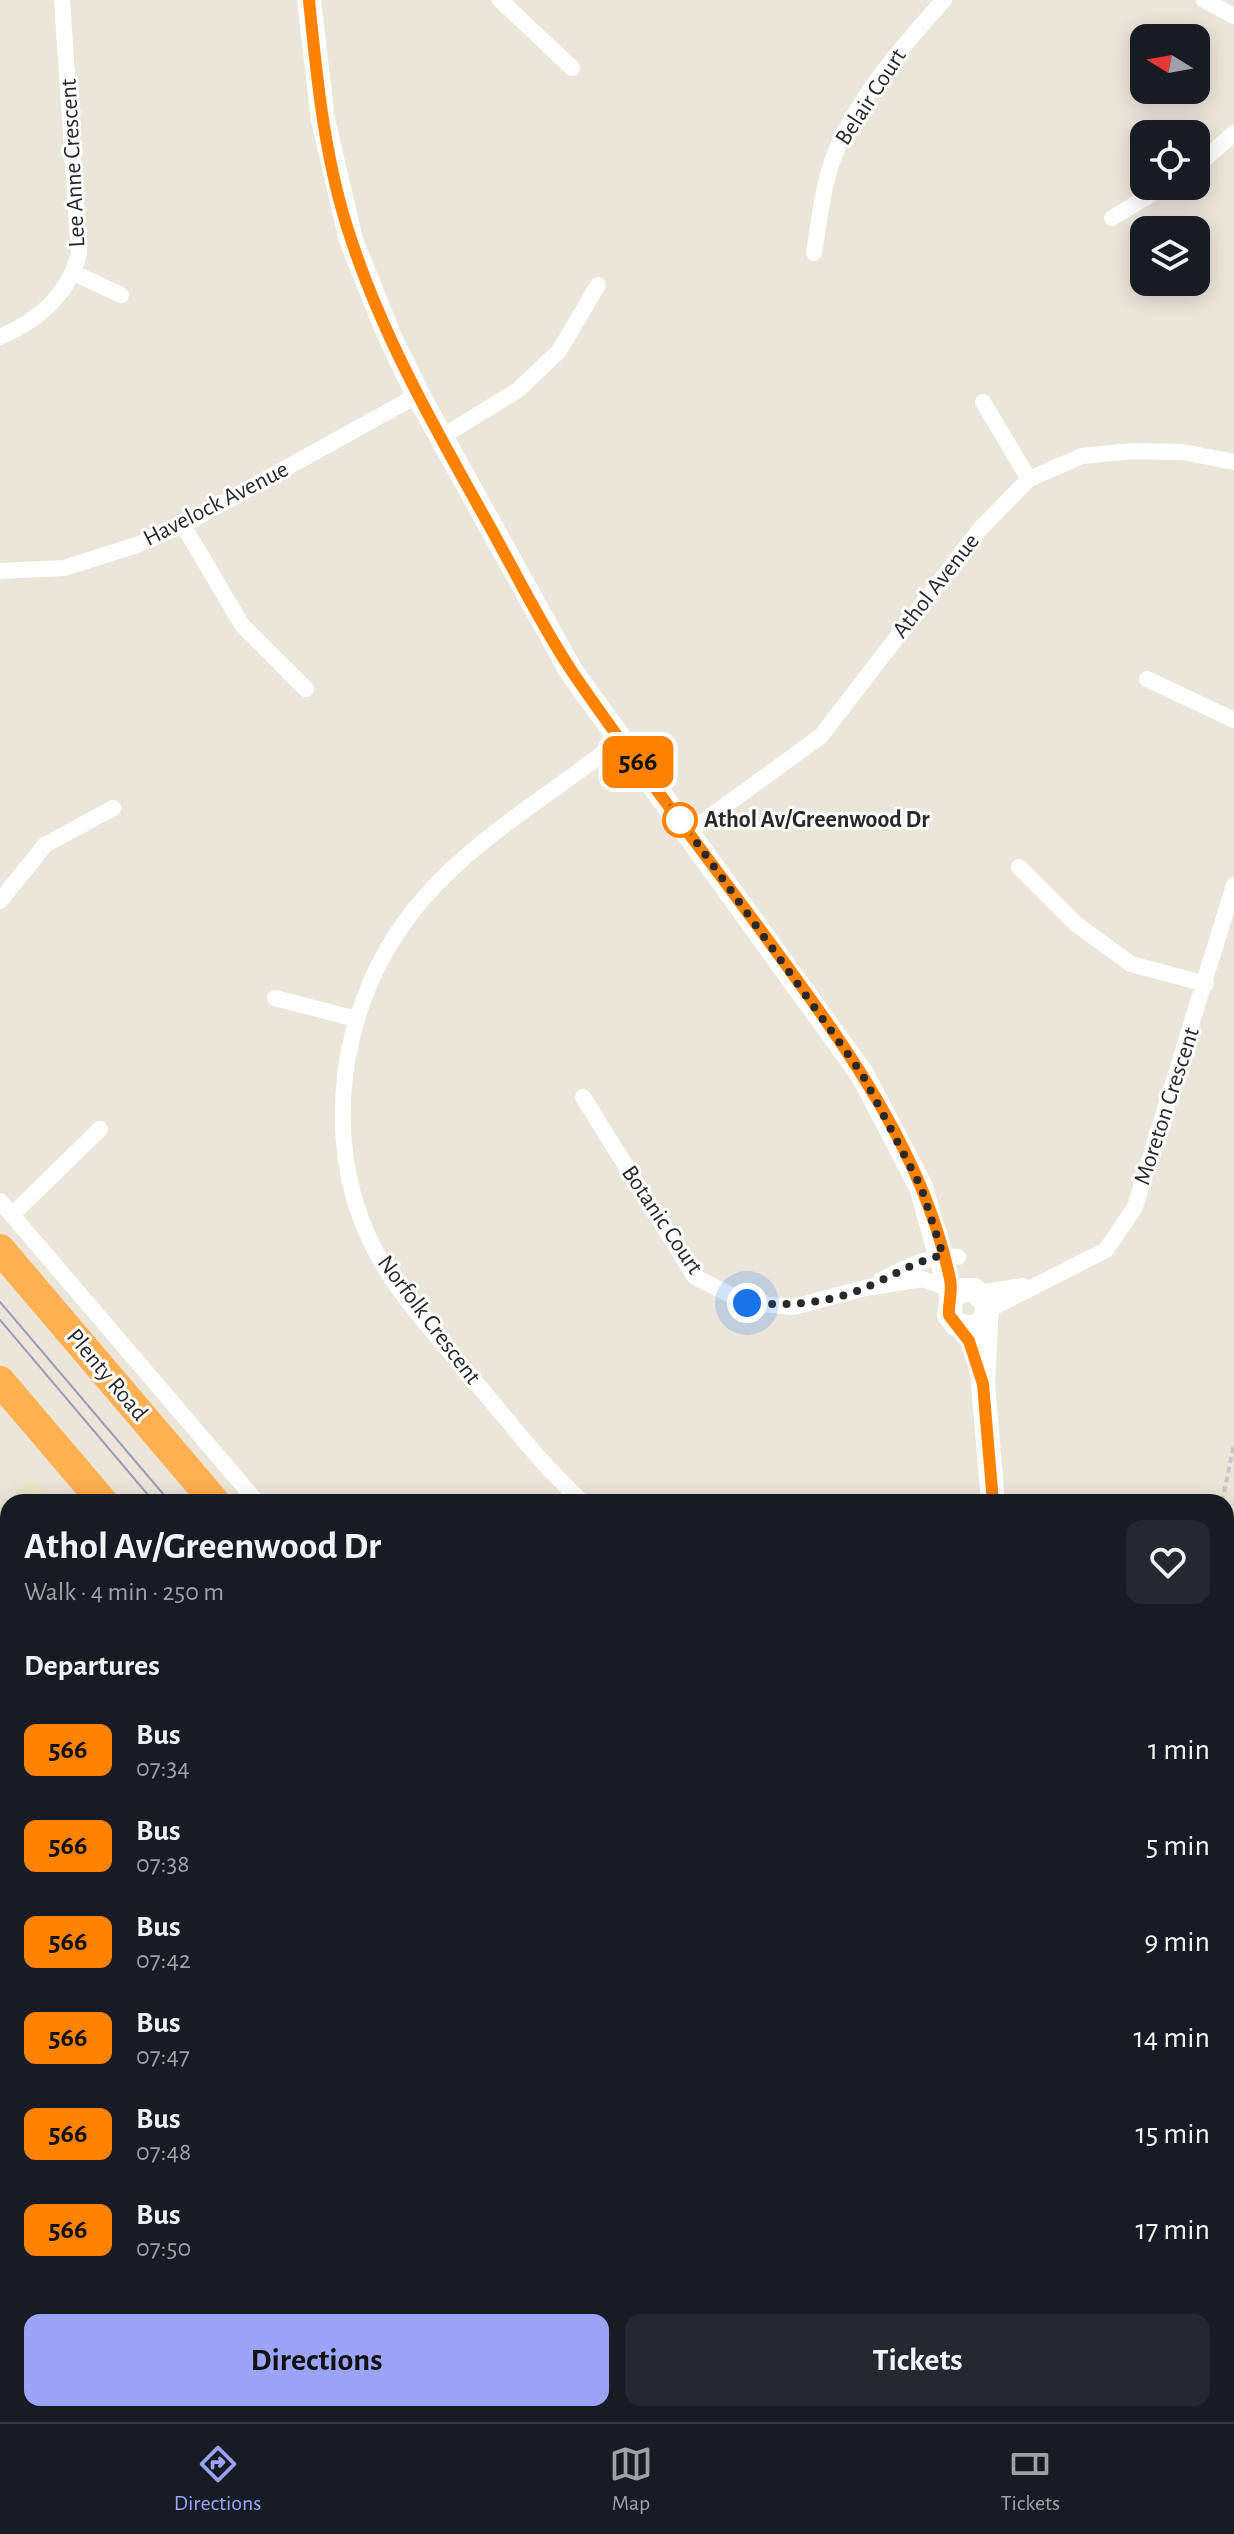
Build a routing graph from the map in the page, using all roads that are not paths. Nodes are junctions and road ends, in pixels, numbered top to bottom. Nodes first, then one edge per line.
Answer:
1 (62, 0) edge
2 (309, 0) edge
3 (500, 0) edge
4 (944, 0) edge
5 (1204, 0) edge
6 (1234, 16) edge
7 (572, 68) dead end
8 (1234, 133) edge
9 (1210, 154) edge
10 (1142, 200) edge
11 (1112, 218) dead end
12 (814, 253) dead end
13 (74, 273) junction
14 (598, 285) dead end
15 (121, 295) dead end
16 (0, 337) edge
17 (418, 395) junction
18 (983, 402) dead end
19 (440, 438) junction
20 (1234, 462) edge
21 (1029, 479) junction
22 (183, 525) junction
23 (0, 571) edge
24 (1147, 679) dead end
25 (306, 689) dead end
26 (1234, 720) edge
27 (621, 739) junction
28 (113, 808) dead end
29 (689, 832) junction
30 (1019, 867) dead end
31 (1234, 885) edge
32 (0, 901) edge
33 (1206, 984) junction
34 (275, 998) dead end
35 (356, 1019) junction
36 (583, 1097) dead end
37 (100, 1129) dead end
38 (0, 1201) edge
39 (12, 1215) junction
40 (0, 1249) edge
41 (951, 1256) junction
42 (865, 1288) junction
43 (970, 1304) junction
44 (136, 1361) junction
45 (0, 1381) edge
46 (114, 1383) junction
47 (96, 1494) edge
48 (208, 1494) edge
49 (250, 1494) edge
50 (575, 1494) edge
51 (992, 1494) edge

1 - 13 street, Lee Anne Crescent
2 - 17 street
3 - 7 street
4 - 12 street, Belair Court
5 - 6 street
8 - 9 street
10 - 11 street
13 - 15 street
13 - 16 street, Lee Anne Crescent
14 - 19 street
17 - 19 street
17 - 22 street, Havelock Avenue
18 - 21 street
19 - 27 street
20 - 21 street, Athol Avenue
21 - 29 street, Athol Avenue
22 - 23 street, Havelock Avenue
22 - 25 street
24 - 26 street
27 - 29 street
27 - 35 street, Norfolk Crescent
28 - 32 street
29 - 41 street
30 - 33 street
31 - 33 street, Moreton Crescent
33 - 43 street, Moreton Crescent
34 - 35 street
35 - 50 street, Norfolk Crescent
36 - 42 street, Botanic Court
37 - 39 street
38 - 39 street
39 - 44 street
40 - 46 highway, Plenty Road
41 - 42 street, Botanic Court
41 - 43 street
42 - 43 street, Botanic Court
43 - 51 street
44 - 46 street
44 - 49 street
45 - 47 highway
46 - 48 highway, Plenty Road

